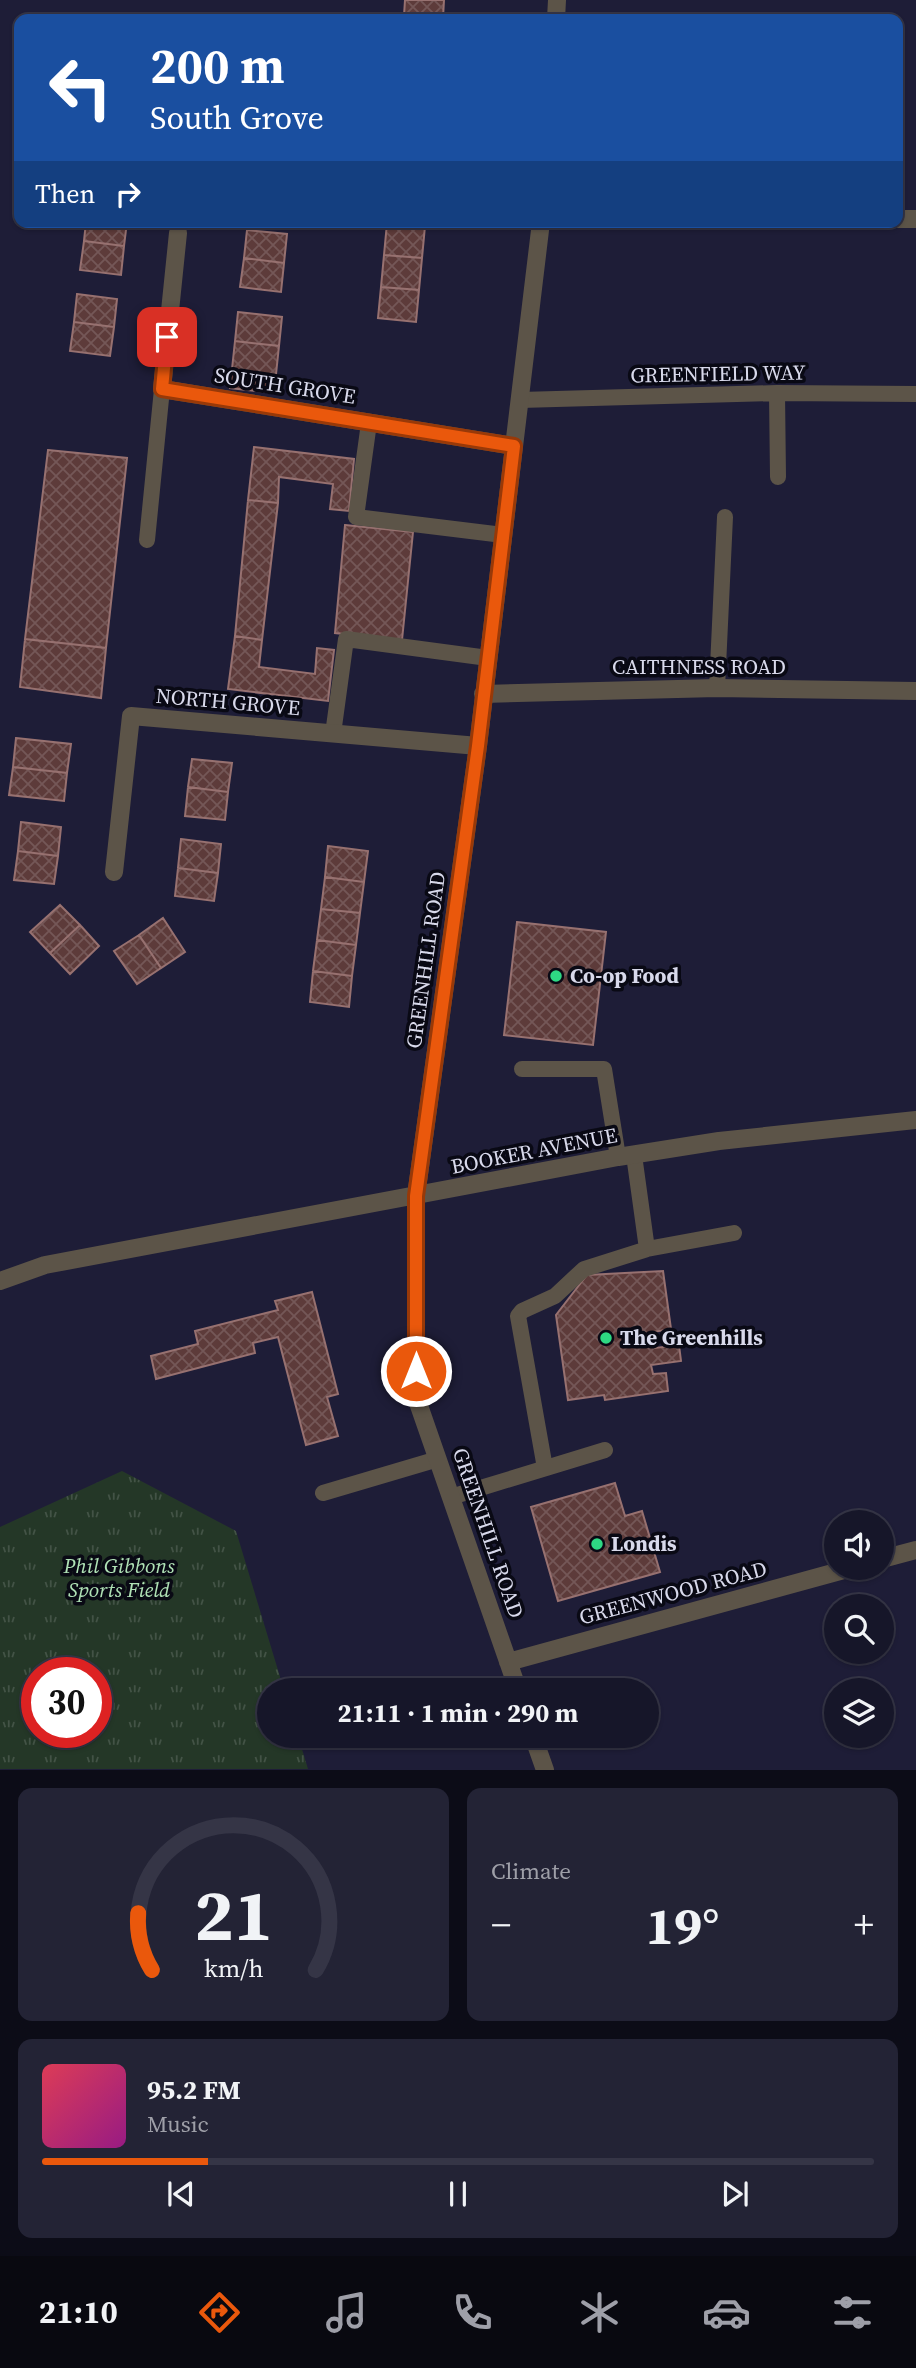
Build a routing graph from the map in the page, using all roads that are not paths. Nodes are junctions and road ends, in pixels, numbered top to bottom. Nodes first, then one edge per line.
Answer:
1 (540, 228) edge
2 (178, 233) dead end
3 (162, 389) junction
4 (777, 393) junction
5 (916, 394) edge
6 (520, 400) junction
7 (369, 424) junction
8 (514, 446) junction
9 (778, 477) dead end
10 (725, 517) dead end
11 (503, 535) junction
12 (147, 540) dead end
13 (488, 658) junction
14 (717, 688) junction
15 (916, 691) edge
16 (483, 694) junction
17 (332, 734) junction
18 (478, 746) junction
19 (114, 872) dead end
20 (522, 1069) dead end
21 (916, 1121) edge
22 (626, 1156) junction
23 (416, 1196) junction
24 (734, 1233) dead end
25 (647, 1249) junction
26 (0, 1281) edge
27 (605, 1450) dead end
28 (438, 1459) junction
29 (545, 1468) junction
30 (323, 1493) dead end
31 (451, 1497) junction
32 (916, 1550) edge
33 (894, 1556) edge
34 (824, 1575) edge
35 (508, 1662) junction
36 (514, 1678) edge
37 (537, 1748) edge
38 (545, 1769) edge

1 - 6 street, GREENHILL ROAD
2 - 3 street
3 - 7 street, SOUTH GROVE
3 - 12 lane
4 - 5 lane, GREENFIELD WAY
4 - 6 lane, GREENFIELD WAY
4 - 9 lane
6 - 8 street, GREENHILL ROAD
7 - 8 street, SOUTH GROVE
7 - 11 lane
8 - 11 street, GREENHILL ROAD
10 - 14 lane
11 - 13 street, GREENHILL ROAD
13 - 16 street, GREENHILL ROAD
13 - 17 lane
14 - 15 street, CAITHNESS ROAD
14 - 16 street, CAITHNESS ROAD
16 - 18 street, GREENHILL ROAD
17 - 18 street, NORTH GROVE
17 - 19 street, NORTH GROVE
18 - 23 street, GREENHILL ROAD
20 - 22 lane
21 - 22 street, BOOKER AVENUE
22 - 23 street, BOOKER AVENUE
22 - 25 lane
23 - 26 street, BOOKER AVENUE
23 - 28 street, GREENHILL ROAD
24 - 25 lane
25 - 29 lane
27 - 29 lane
28 - 30 lane
28 - 31 street, GREENHILL ROAD
29 - 31 lane
31 - 35 street, GREENHILL ROAD
32 - 33 street
34 - 35 street, GREENWOOD ROAD
35 - 36 street, GREENHILL ROAD
37 - 38 street

